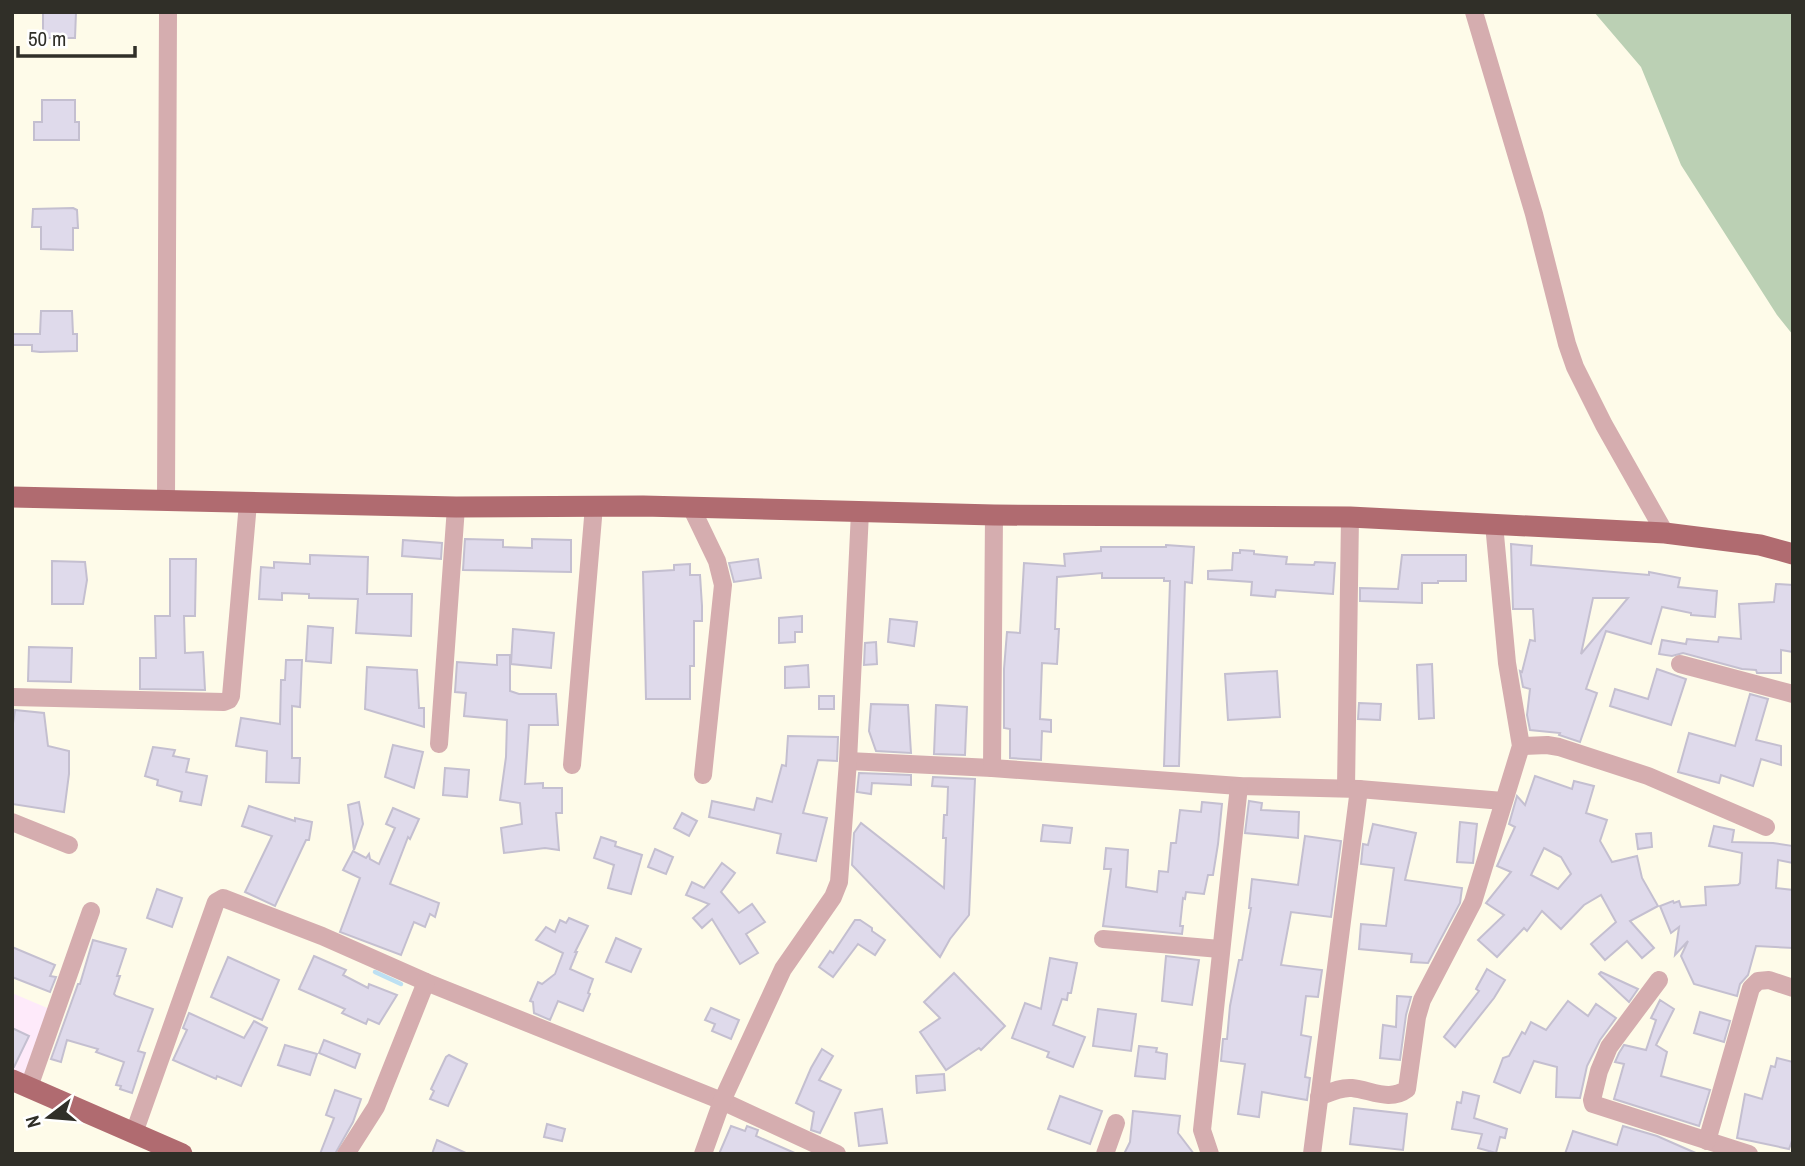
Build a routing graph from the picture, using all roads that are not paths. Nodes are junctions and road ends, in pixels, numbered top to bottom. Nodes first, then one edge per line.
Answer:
1 (168, 12) edge
2 (1474, 12) edge
3 (12, 497) edge
4 (166, 501) junction
5 (248, 503) junction
6 (594, 506) junction
7 (456, 507) junction
8 (692, 509) junction
9 (860, 512) junction
10 (994, 515) junction
11 (1350, 517) junction
12 (1494, 524) junction
13 (1665, 533) junction
14 (1793, 554) edge
15 (1681, 664) dead end
16 (1793, 694) edge
17 (12, 697) edge
18 (439, 744) dead end
19 (1521, 746) junction
20 (848, 761) junction
21 (572, 765) dead end
22 (992, 768) junction
23 (703, 775) dead end
24 (1239, 786) junction
25 (1353, 788) junction
26 (1503, 801) junction
27 (12, 822) edge
28 (1766, 827) dead end
29 (69, 845) dead end
30 (91, 911) dead end
31 (1103, 939) dead end
32 (1220, 949) junction
33 (1659, 980) dead end
34 (426, 982) junction
35 (1793, 988) edge
36 (21, 1084) edge
37 (1319, 1097) junction
38 (722, 1101) junction
39 (1116, 1123) dead end
40 (134, 1133) junction
41 (1707, 1141) junction
42 (182, 1154) edge
43 (346, 1154) edge
44 (703, 1154) edge
45 (837, 1154) edge
46 (1105, 1154) edge
47 (1210, 1154) edge
48 (1311, 1154) edge
49 (1749, 1154) edge

1 - 4 street
2 - 13 street
3 - 4 main road
4 - 5 main road
5 - 7 main road
5 - 17 street
6 - 7 main road
6 - 8 main road
6 - 21 street
7 - 18 street
8 - 9 main road
8 - 23 street
9 - 10 main road
9 - 20 street
10 - 11 main road
10 - 22 street
11 - 12 main road
11 - 25 street
12 - 13 main road
12 - 19 street
13 - 14 main road
15 - 16 street
19 - 26 street
19 - 28 street
20 - 22 street
20 - 38 street
22 - 24 street
24 - 25 street
24 - 32 street
25 - 26 street
25 - 37 street
26 - 37 street
27 - 29 street
30 - 36 street
31 - 32 street
32 - 47 street
33 - 41 street
34 - 38 street
34 - 40 street
34 - 43 street
35 - 41 street
36 - 40 main road
37 - 48 street
38 - 44 street
38 - 45 street
39 - 46 street
40 - 42 main road
41 - 49 street

